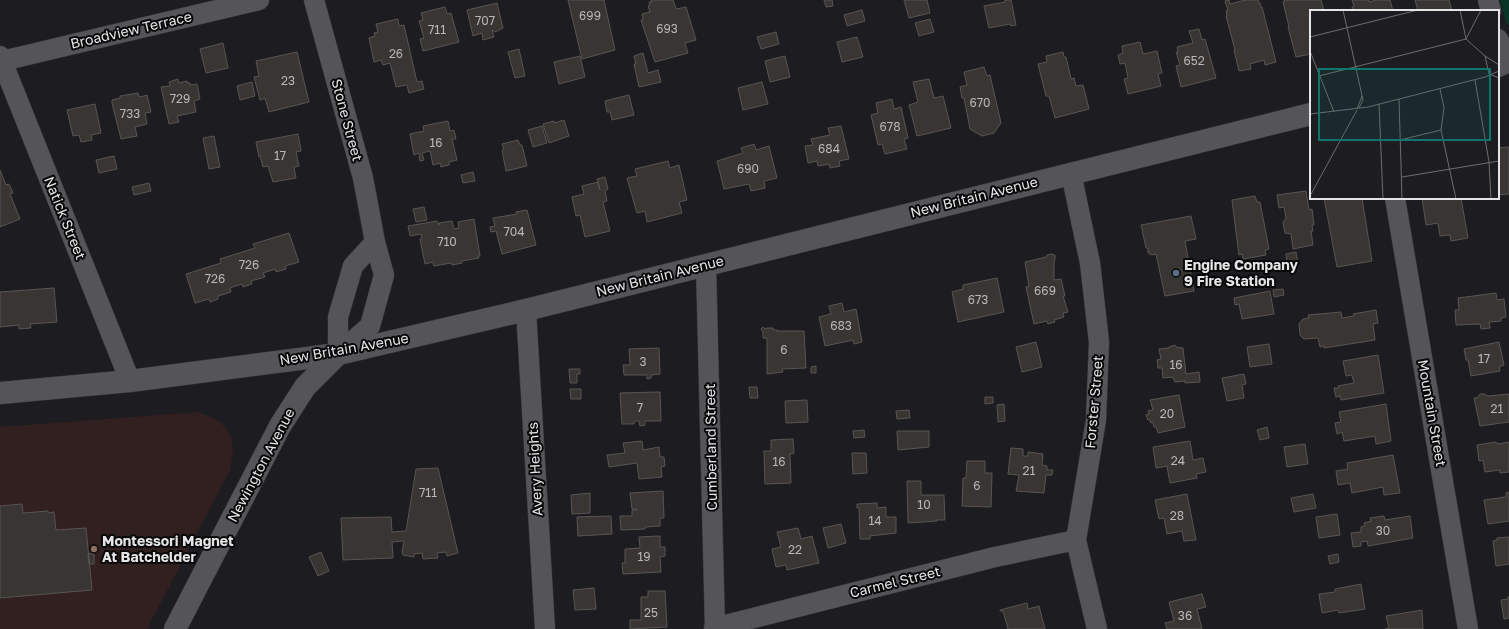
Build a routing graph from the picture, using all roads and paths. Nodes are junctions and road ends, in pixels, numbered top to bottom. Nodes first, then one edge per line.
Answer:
1 (259, 0) edge
2 (314, 0) edge
3 (1488, 0) edge
4 (1491, 10) edge
5 (1499, 42) edge
6 (1509, 56) edge
7 (1, 58) edge
8 (1509, 62) edge
9 (1499, 66) edge
10 (1310, 114) edge
11 (1071, 174) junction
12 (1395, 199) edge
13 (375, 242) junction
14 (706, 265) junction
15 (526, 310) junction
16 (338, 354) junction
17 (130, 381) junction
18 (0, 393) edge
19 (1076, 540) junction
20 (175, 629) edge
21 (545, 629) edge
22 (714, 629) edge
23 (1097, 629) edge
24 (1468, 629) edge

1 - 7 street, Broadview Terrace
2 - 13 street, Stone Street
3 - 4 street
5 - 6 street
7 - 17 street, Natick Street
8 - 9 main road
10 - 11 main road, New Britain Avenue
11 - 14 main road, New Britain Avenue
11 - 19 street, Forster Street
12 - 24 street, Mountain Street
13 - 16 street
13 - 16 street, Stone Street
14 - 15 main road, New Britain Avenue
14 - 22 street, Cumberland Street
15 - 16 main road, New Britain Avenue
15 - 21 street, Avery Heights
16 - 17 main road, New Britain Avenue
16 - 20 main road, Newington Avenue
17 - 18 main road, New Britain Avenue
19 - 22 street, Carmel Street
19 - 23 street, Forster Street

